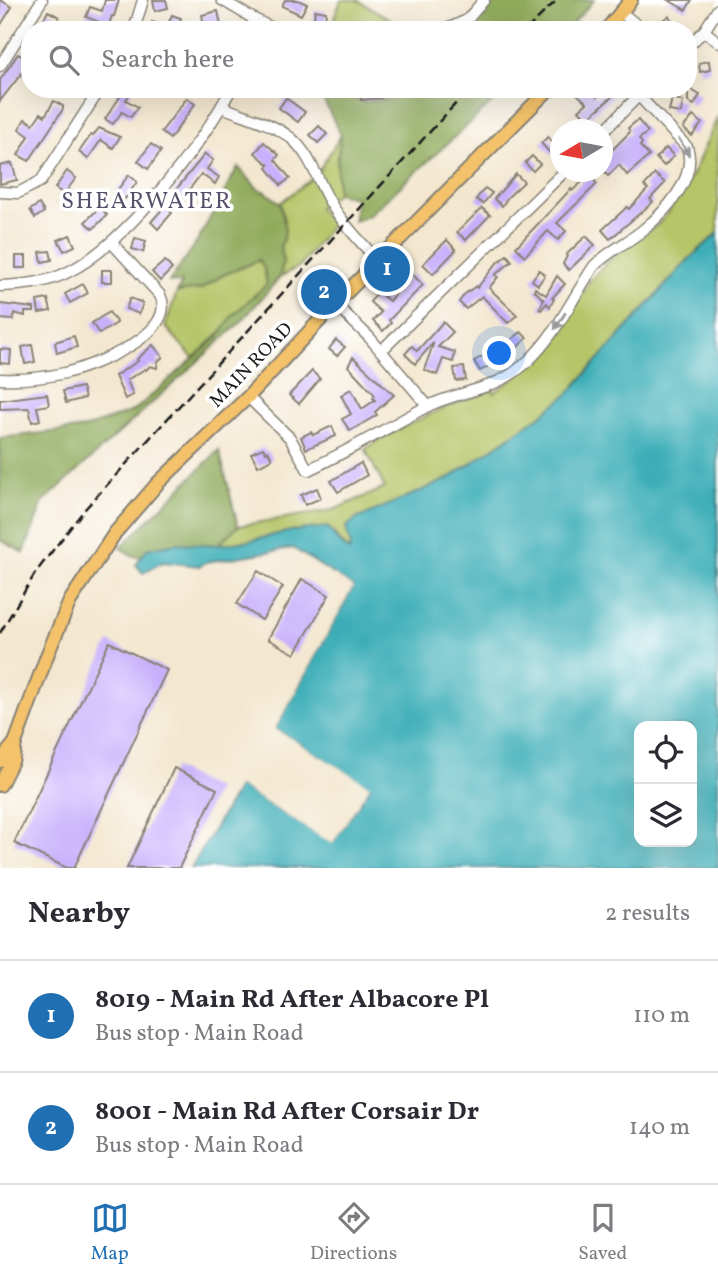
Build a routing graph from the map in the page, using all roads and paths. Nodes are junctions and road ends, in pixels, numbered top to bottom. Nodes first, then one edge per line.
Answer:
1 (42, 0) edge
2 (143, 0) edge
3 (222, 0) edge
4 (484, 0) edge
5 (631, 0) edge
6 (718, 9) edge
7 (622, 13) junction
8 (29, 21) edge
9 (137, 21) edge
10 (248, 21) edge
11 (465, 21) edge
12 (614, 21) edge
13 (632, 21) edge
14 (704, 31) junction
15 (21, 33) edge
16 (697, 38) edge
17 (718, 42) edge
18 (0, 66) edge
19 (94, 98) edge
20 (227, 98) edge
21 (540, 98) edge
22 (636, 98) edge
23 (647, 98) edge
24 (222, 107) junction
25 (613, 122) edge
26 (554, 182) edge
27 (0, 192) edge
28 (112, 243) junction
29 (377, 261) junction
30 (0, 286) edge
31 (335, 304) junction
32 (381, 351) junction
33 (0, 379) edge
34 (248, 397) junction
35 (428, 406) junction
36 (15, 743) junction
37 (0, 761) edge
38 (0, 785) edge

1 - 8 street
2 - 9 street
3 - 10 street
4 - 11 street
5 - 7 main road
6 - 14 street
7 - 12 main road
7 - 13 street
14 - 16 street
14 - 17 street
15 - 18 street
19 - 27 street
20 - 24 street
21 - 29 main road, MAIN ROAD
22 - 25 street
23 -> 35 street
24 - 28 street
24 - 29 street
26 - 32 street
28 - 30 street
28 - 33 street
29 - 31 main road, MAIN ROAD
31 - 32 street
31 - 34 main road, MAIN ROAD
32 - 35 street
34 - 35 street
34 - 36 main road, MAIN ROAD
36 - 37 main road
36 - 38 main road, MAIN ROAD

